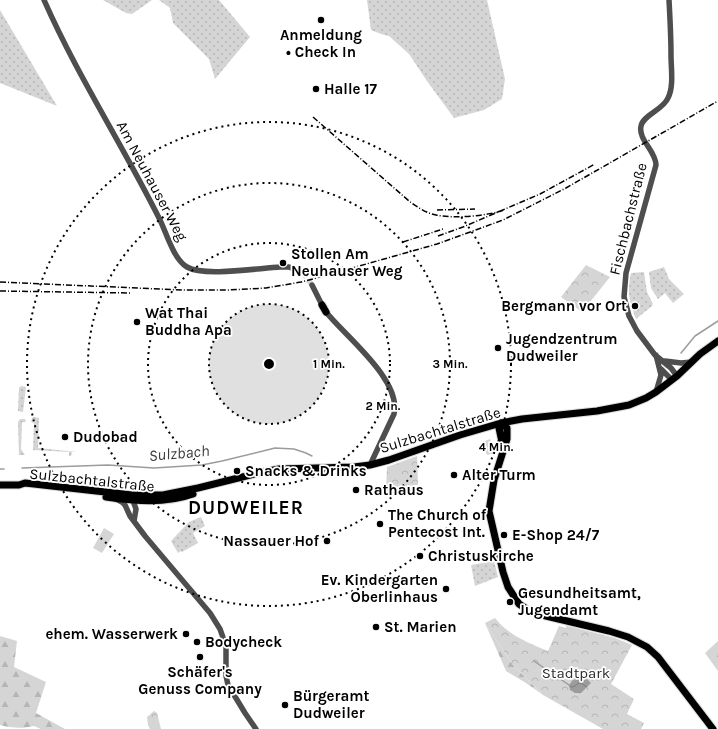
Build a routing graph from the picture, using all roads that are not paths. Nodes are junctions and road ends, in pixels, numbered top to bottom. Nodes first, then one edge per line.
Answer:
1 (44, 0) edge
2 (669, 0) edge
3 (303, 273) tunnel mouth
4 (312, 285) tunnel mouth
5 (322, 305) joint
6 (326, 312) joint
7 (718, 341) edge
8 (718, 345) edge
9 (656, 355) junction
10 (663, 361) junction
11 (692, 362) junction
12 (660, 367) junction
13 (674, 378) junction
14 (656, 392) junction
15 (501, 423) junction
16 (370, 465) junction
17 (0, 485) edge
18 (22, 486) junction
19 (128, 495) junction
20 (143, 498) junction
21 (116, 499) junction
22 (133, 500) junction
23 (127, 509) junction
24 (136, 509) junction
25 (134, 520) junction
26 (256, 729) edge
27 (713, 729) edge

1 - 3 street, Am Neuhauser Weg
2 - 9 street, Fischbachstraße
4 - 5 street
5 - 6 main road
6 - 16 street
7 - 11 main road, Sulzbachtalstraße
8 - 11 main road, Sulzbachtalstraße
9 - 10 street, Fischbachstraße
9 - 12 street, Fischbachstraße
10 - 11 street
10 - 13 street, Fischbachstraße
11 - 13 main road, Sulzbachtalstraße
12 - 13 street, Fischbachstraße
12 - 14 street, Fischbachstraße
13 - 14 main road, Sulzbachtalstraße
14 - 15 main road, Sulzbachtalstraße
15 - 16 main road, Sulzbachtalstraße
15 - 27 main road
16 - 20 main road, Sulzbachtalstraße
17 - 18 main road, Sulzbachtalstraße
18 - 19 main road, Sulzbachtalstraße
18 - 21 main road, Sulzbachtalstraße
19 - 20 main road, Sulzbachtalstraße
19 - 22 street
20 - 22 main road, Sulzbachtalstraße
20 - 24 street
21 - 22 main road, Sulzbachtalstraße
21 - 23 street
22 - 23 street
22 - 24 street
23 - 25 street
24 - 25 street
25 - 26 street

